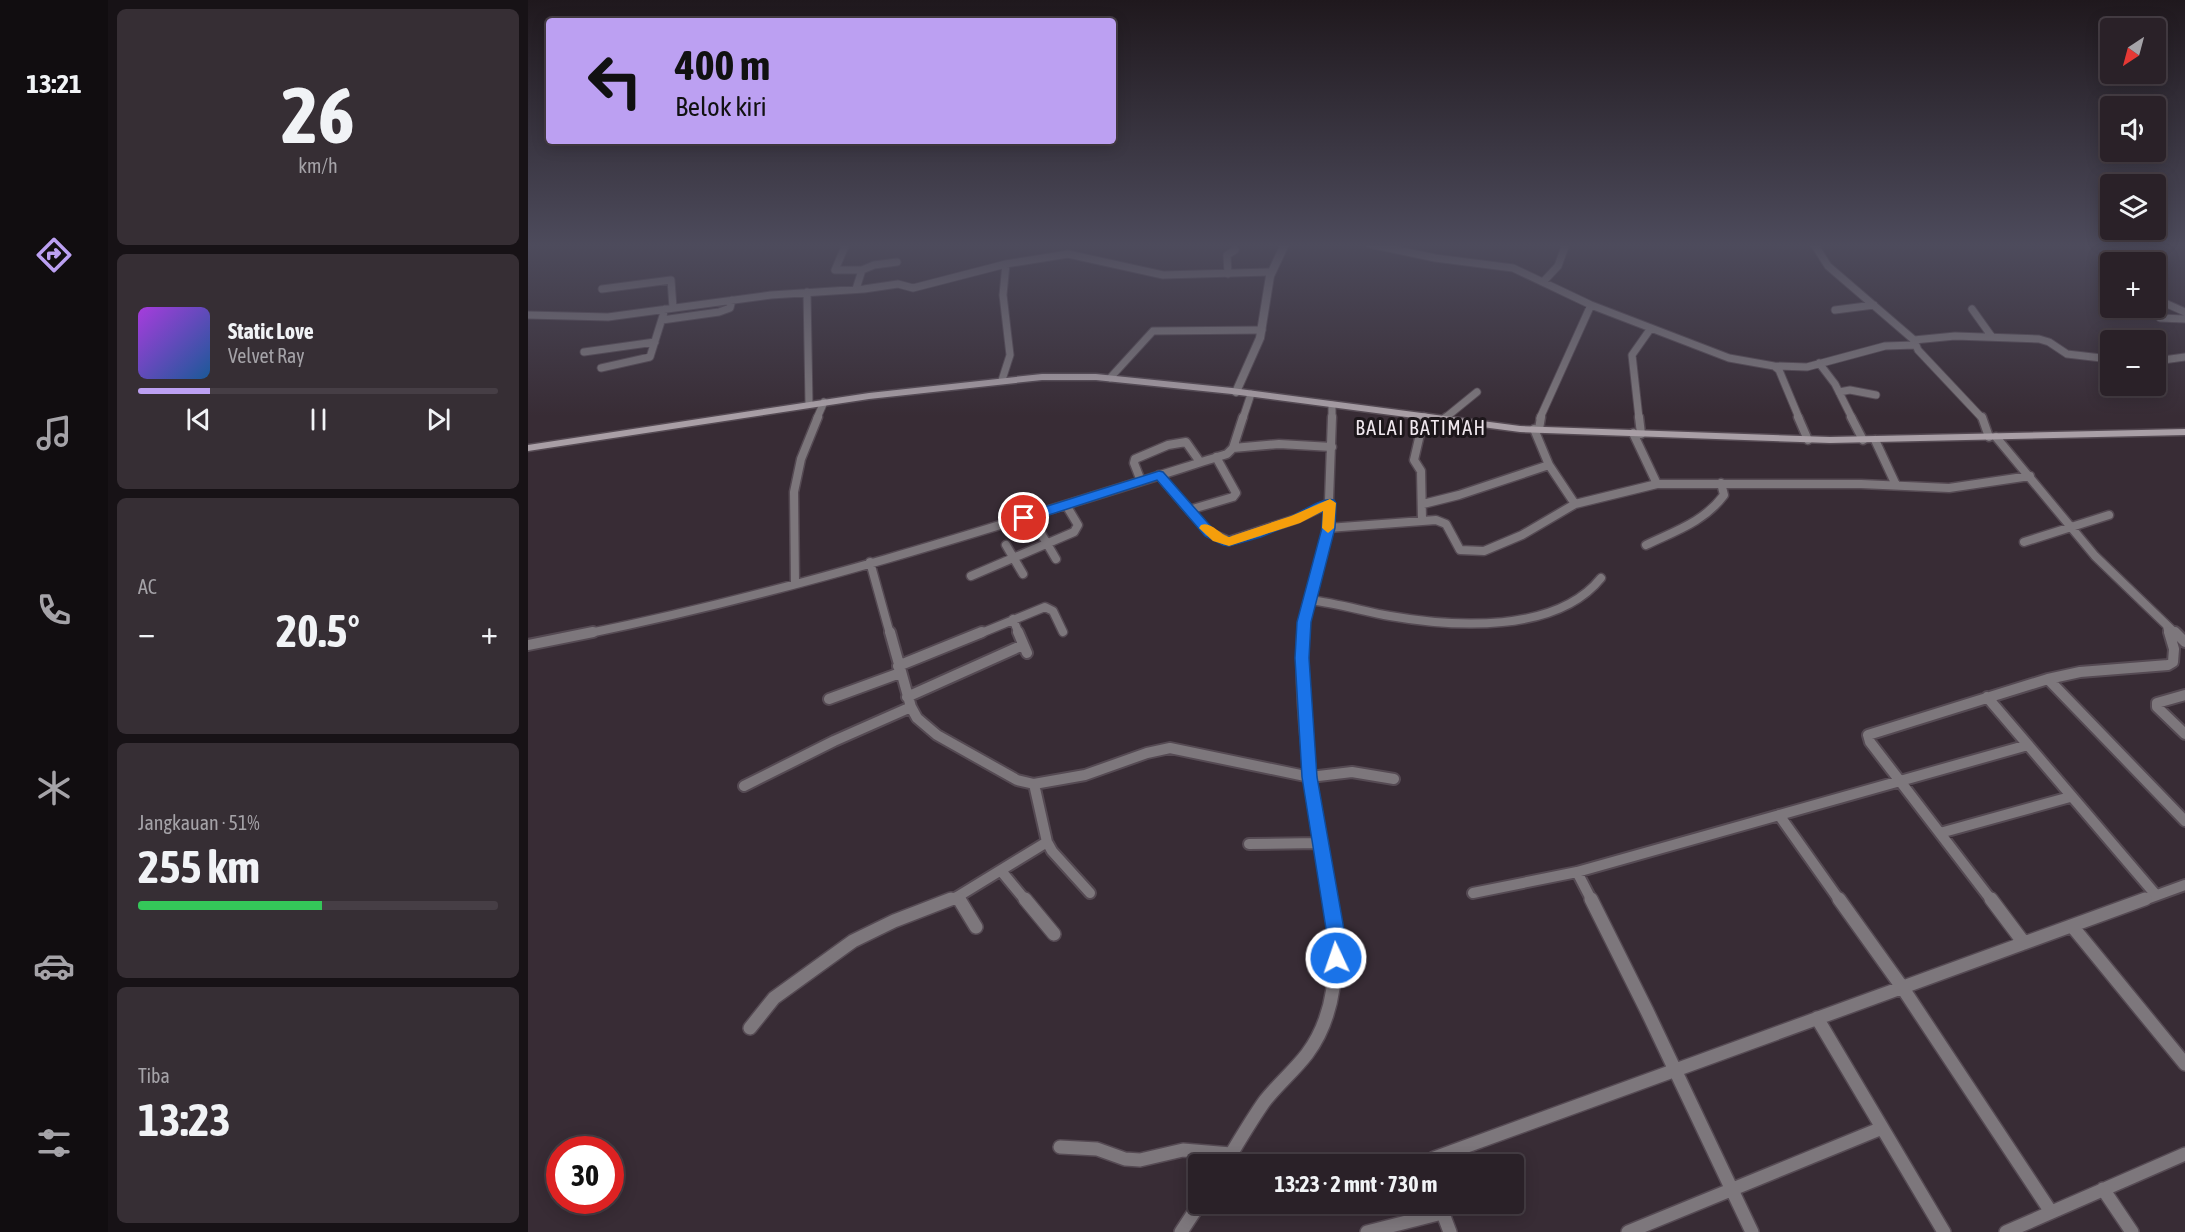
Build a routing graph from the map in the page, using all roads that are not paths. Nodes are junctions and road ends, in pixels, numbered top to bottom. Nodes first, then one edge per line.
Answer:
1 (669, 301) edge
2 (722, 301) edge
3 (732, 301) edge
4 (807, 301) edge
5 (1004, 301) edge
6 (1265, 301) edge
7 (1584, 301) edge
8 (1870, 301) edge
9 (2166, 302) edge
10 (1591, 305) junction
11 (1874, 305) junction
12 (669, 309) junction
13 (1972, 309) dead end
14 (1835, 310) dead end
15 (2185, 312) edge
16 (528, 315) edge
17 (2160, 318) dead end
18 (2185, 319) edge
19 (662, 320) junction
20 (1651, 328) junction
21 (1262, 330) junction
22 (1992, 337) junction
23 (655, 342) junction
24 (1915, 342) junction
25 (584, 352) dead end
26 (2185, 357) edge
27 (2100, 358) edge
28 (2166, 360) edge
29 (1820, 363) junction
30 (1774, 366) junction
31 (601, 368) dead end
32 (1110, 378) junction
33 (1002, 380) junction
34 (1236, 392) junction
35 (1477, 392) dead end
36 (1839, 392) junction
37 (1251, 394) junction
38 (1876, 395) dead end
39 (824, 402) junction
40 (809, 404) junction
41 (1332, 405) junction
42 (1424, 417) junction
43 (1443, 420) junction
44 (1537, 429) junction
45 (2185, 432) edge
46 (1637, 433) junction
47 (1992, 437) junction
48 (1808, 440) junction
49 (1863, 440) junction
50 (1875, 440) junction
51 (528, 447) edge
52 (1332, 447) junction
53 (1233, 448) junction
54 (1216, 457) junction
55 (1200, 462) junction
56 (1549, 465) junction
57 (1159, 475) junction
58 (2030, 476) junction
59 (1141, 481) junction
60 (1722, 483) junction
61 (1657, 484) junction
62 (1896, 485) junction
63 (1330, 503) junction
64 (1423, 504) junction
65 (1575, 504) junction
66 (1066, 505) junction
67 (1189, 510) junction
68 (2109, 515) dead end
69 (1422, 520) junction
70 (2071, 527) junction
71 (1328, 528) junction
72 (1039, 530) dead end
73 (2024, 542) dead end
74 (1047, 544) junction
75 (1006, 545) dead end
76 (1646, 545) dead end
77 (1015, 558) junction
78 (1056, 559) dead end
79 (870, 562) junction
80 (1023, 574) dead end
81 (971, 576) dead end
82 (1601, 578) dead end
83 (795, 582) junction
84 (1310, 600) junction
85 (1013, 620) junction
86 (2167, 626) junction
87 (1063, 632) dead end
88 (2185, 642) edge
89 (528, 645) edge
90 (899, 669) junction
91 (2048, 679) junction
92 (2185, 695) edge
93 (1987, 697) junction
94 (829, 699) dead end
95 (909, 702) junction
96 (2185, 734) edge
97 (2028, 745) junction
98 (1310, 777) junction
99 (1394, 779) dead end
100 (1900, 780) junction
101 (1035, 784) junction
102 (744, 786) dead end
103 (2070, 796) junction
104 (1779, 815) junction
105 (2185, 820) edge
106 (1940, 833) junction
107 (1047, 842) junction
108 (1320, 843) junction
109 (1249, 844) dead end
110 (1002, 872) junction
111 (1577, 872) junction
112 (2185, 885) edge
113 (1090, 893) dead end
114 (1473, 893) dead end
115 (2156, 895) junction
116 (957, 897) junction
117 (2072, 926) junction
118 (976, 927) dead end
119 (1054, 934) dead end
120 (2024, 943) junction
121 (1902, 987) junction
122 (1817, 1018) junction
123 (750, 1028) dead end
124 (2185, 1064) edge
125 (1674, 1071) junction
126 (1882, 1128) junction
127 (1060, 1147) dead end
128 (1203, 1154) edge
129 (1231, 1154) edge
130 (1445, 1154) edge
131 (2185, 1154) edge
132 (2103, 1189) junction
133 (1731, 1190) junction
134 (2051, 1212) junction
135 (1193, 1214) edge
136 (1422, 1214) edge
137 (1442, 1214) edge
138 (1181, 1232) edge
139 (1367, 1232) edge
140 (1450, 1232) edge
141 (1628, 1232) edge
142 (1752, 1232) edge
143 (1944, 1232) edge
144 (2006, 1232) edge
145 (2132, 1232) edge

1 - 12 street
2 - 12 street
3 - 19 street
4 - 40 street
5 - 33 street
6 - 21 street
7 - 10 street
8 - 11 street
9 - 15 street
10 - 20 street
10 - 44 street
11 - 14 street
11 - 24 street
12 - 16 street
12 - 19 street
13 - 22 street
17 - 18 street
19 - 23 street
20 - 30 street
20 - 46 street
21 - 32 street
21 - 34 street
22 - 24 street
22 - 27 street
23 - 25 street
23 - 31 street
24 - 29 street
24 - 47 street
26 - 28 street
29 - 30 street
29 - 36 street
30 - 48 street
32 - 33 main road
32 - 34 main road
33 - 39 main road
34 - 37 main road
35 - 43 street
36 - 38 street
36 - 49 street
37 - 41 main road
37 - 53 street
39 - 40 main road
39 - 83 street
40 - 51 main road
41 - 42 main road
41 - 52 street
42 - 43 main road
42 - 64 street
43 - 44 main road
44 - 46 main road
44 - 56 street
45 - 47 main road
46 - 48 main road
46 - 61 street
47 - 50 main road
47 - 58 street
48 - 49 main road
49 - 50 main road
50 - 62 street
52 - 53 street
52 - 63 street
53 - 54 street
54 - 55 street
54 - 67 street
55 - 57 street
55 - 59 street
56 - 64 street
56 - 65 street
57 - 59 street
57 - 67 street
58 - 62 street
58 - 70 street
59 - 66 street
60 - 61 street
60 - 62 street
60 - 76 street
61 - 65 street
63 - 67 street
63 - 71 street
64 - 69 street
65 - 69 street
66 - 74 street
66 - 79 street
68 - 70 street
69 - 71 street
70 - 73 street
70 - 86 street
71 - 84 street
72 - 74 street
74 - 77 street
74 - 78 street
75 - 77 street
77 - 80 street
77 - 81 street
79 - 83 street
79 - 90 street
82 - 84 street
83 - 89 street
84 - 98 street
85 - 87 street
85 - 90 street
85 - 95 street
86 - 88 street
86 - 91 street
90 - 94 street
90 - 95 street
91 - 93 street
91 - 105 street
92 - 96 street
93 - 97 street
93 - 100 street
95 - 101 street
95 - 102 street
97 - 100 street
97 - 103 street
98 - 99 street
98 - 101 street
98 - 108 street
100 - 104 street
100 - 106 street
101 - 107 street
103 - 106 street
103 - 115 street
104 - 111 street
104 - 121 street
106 - 120 street
107 - 110 street
107 - 113 street
108 - 109 street
108 - 129 street
110 - 116 street
110 - 119 street
111 - 114 street
111 - 125 street
112 - 115 street
115 - 117 street
116 - 118 street
116 - 123 street
117 - 120 street
117 - 124 street
120 - 121 street
121 - 122 street
121 - 134 street
122 - 125 street
122 - 126 street
125 - 130 street
125 - 133 street
126 - 133 street
126 - 143 street
127 - 128 street
131 - 132 street
132 - 134 street
132 - 145 street
133 - 141 street
133 - 142 street
134 - 144 street
135 - 138 street
136 - 139 street
137 - 140 street

